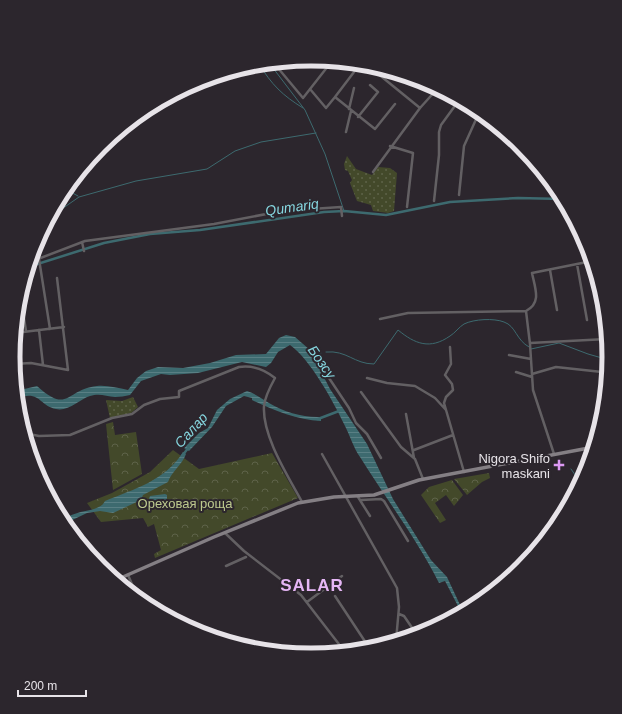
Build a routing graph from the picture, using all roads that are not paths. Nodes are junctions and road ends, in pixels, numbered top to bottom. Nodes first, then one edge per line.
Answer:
1 (327, 67) edge
2 (278, 68) edge
3 (354, 72) dead end
4 (379, 74) edge
5 (370, 85) dead end
6 (354, 88) dead end
7 (310, 89) junction
8 (434, 93) edge
9 (335, 97) junction
10 (395, 104) dead end
11 (456, 105) edge
12 (420, 108) junction
13 (350, 110) junction
14 (358, 116) junction
15 (477, 118) edge
16 (346, 132) dead end
17 (390, 146) junction
18 (373, 172) dead end
19 (459, 196) dead end
20 (434, 201) dead end
21 (407, 207) dead end
22 (342, 216) dead end
23 (82, 243) junction
24 (84, 251) dead end
25 (40, 259) junction
26 (36, 260) edge
27 (587, 263) edge
28 (577, 264) junction
29 (550, 270) junction
30 (57, 278) dead end
31 (557, 310) dead end
32 (526, 311) junction
33 (23, 313) edge
34 (380, 319) dead end
35 (587, 320) dead end
36 (64, 328) junction
37 (50, 329) junction
38 (39, 330) junction
39 (21, 331) edge
40 (26, 331) junction
41 (601, 339) edge
42 (530, 344) junction
43 (450, 347) dead end
44 (509, 355) dead end
45 (531, 359) junction
46 (20, 364) edge
47 (43, 365) junction
48 (516, 372) dead end
49 (602, 372) dead end
50 (532, 375) junction
51 (329, 378) dead end
52 (367, 378) dead end
53 (361, 392) dead end
54 (446, 410) junction
55 (406, 414) dead end
56 (31, 434) edge
57 (453, 435) junction
58 (588, 448) edge
59 (414, 450) junction
60 (322, 454) dead end
61 (554, 455) junction
62 (381, 458) dead end
63 (414, 459) junction
64 (464, 473) junction
65 (423, 480) junction
66 (346, 497) junction
67 (359, 499) junction
68 (302, 502) junction
69 (370, 516) dead end
70 (224, 533) junction
71 (408, 542) dead end
72 (246, 557) dead end
73 (226, 566) dead end
74 (128, 574) junction
75 (342, 576) dead end
76 (121, 578) edge
77 (134, 588) edge
78 (335, 596) dead end
79 (307, 602) junction
80 (399, 614) junction
81 (413, 630) edge
82 (397, 635) edge
83 (366, 642) edge
84 (341, 646) edge

1 - 7 street
2 - 7 street
3 - 9 street
4 - 12 street
5 - 14 street
6 - 13 street
7 - 9 street
8 - 12 street
9 - 13 street
10 - 14 street
11 - 20 street
12 - 17 street
13 - 14 street
13 - 16 street
15 - 19 street
17 - 18 street
17 - 21 street
22 - 23 street
23 - 24 street
23 - 25 street
25 - 26 street
25 - 37 street
27 - 28 street
28 - 29 street
28 - 35 street
29 - 31 street
29 - 32 street
30 - 36 street
32 - 34 street
32 - 42 street
33 - 40 street
36 - 37 street
36 - 47 street
37 - 38 street
38 - 40 street
38 - 47 street
39 - 40 street
41 - 42 street
42 - 45 street
43 - 54 street
44 - 45 street
45 - 50 street
46 - 47 street
48 - 50 street
49 - 50 street
50 - 61 street
51 - 62 street
52 - 54 street
53 - 63 street
54 - 57 street
55 - 59 street
56 - 68 street
57 - 59 street
57 - 64 street
58 - 61 main road
59 - 63 street
60 - 66 street
61 - 64 main road
63 - 65 street
64 - 65 main road
65 - 67 main road
66 - 67 main road
66 - 68 main road
66 - 80 street
67 - 69 street
67 - 71 street
68 - 70 main road
70 - 74 main road
70 - 79 street
72 - 73 street
74 - 76 main road
74 - 77 street
75 - 79 street
78 - 83 street
79 - 84 street
80 - 81 street
80 - 82 street

